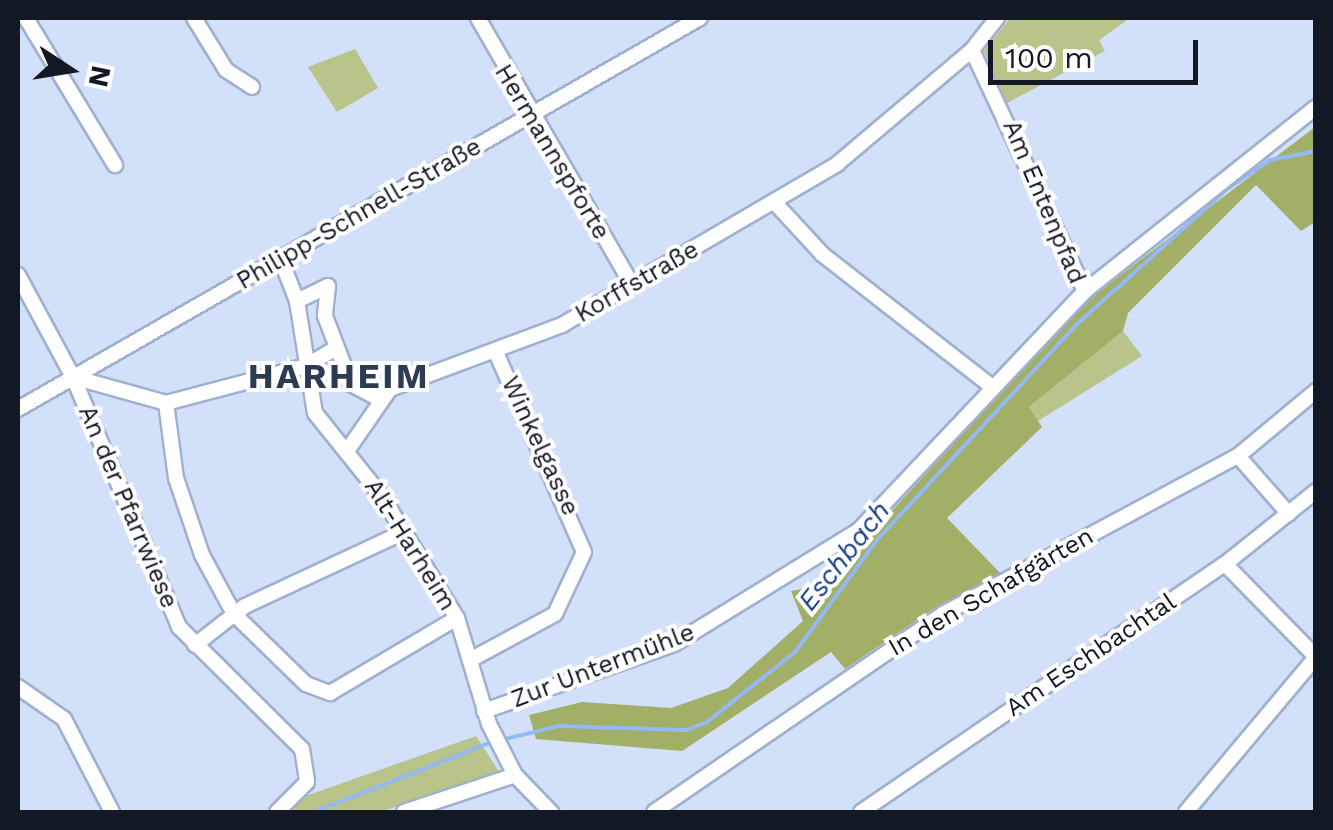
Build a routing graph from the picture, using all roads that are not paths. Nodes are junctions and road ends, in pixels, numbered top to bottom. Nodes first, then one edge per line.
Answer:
1 (26, 18) edge
2 (194, 18) edge
3 (478, 18) edge
4 (700, 18) edge
5 (998, 18) edge
6 (972, 50) junction
7 (252, 87) dead end
8 (1316, 107) edge
9 (530, 114) junction
10 (115, 165) dead end
11 (774, 203) junction
12 (281, 260) junction
13 (18, 276) edge
14 (632, 286) junction
15 (1084, 292) junction
16 (297, 301) junction
17 (336, 348) junction
18 (497, 355) junction
19 (306, 366) junction
20 (73, 377) junction
21 (992, 387) junction
22 (1316, 391) edge
23 (377, 398) junction
24 (166, 403) junction
25 (18, 408) edge
26 (347, 451) junction
27 (1238, 456) junction
28 (1316, 491) edge
29 (1288, 514) junction
30 (404, 532) junction
31 (1226, 564) junction
32 (234, 614) junction
33 (456, 618) junction
34 (195, 645) junction
35 (1316, 657) edge
36 (470, 660) junction
37 (18, 687) edge
38 (486, 717) junction
39 (516, 775) junction
40 (112, 812) edge
41 (276, 812) edge
42 (404, 812) edge
43 (551, 812) edge
44 (654, 812) edge
45 (861, 812) edge
46 (1186, 812) edge

1 - 10 street
2 - 7 street
3 - 9 street, Hermannspforte
4 - 9 street, Philipp-Schnell-Straße
5 - 6 street, Korffstraße
6 - 11 street, Korffstraße
6 - 15 street, Am Entenpfad
8 - 15 street
9 - 12 street, Philipp-Schnell-Straße
9 - 14 street, Hermannspforte
11 - 14 street, Korffstraße
11 - 21 street
12 - 16 street, Alt-Harheim
12 - 20 street, Philipp-Schnell-Straße
13 - 20 street, An der Pfarrwiese
14 - 18 street, Korffstraße
15 - 21 street, Am Entenpfad
16 - 17 street
16 - 19 street, Alt-Harheim
17 - 19 street
17 - 23 street
18 - 23 street
18 - 36 street, Winkelgasse
19 - 24 street
19 - 26 street, Alt-Harheim
20 - 24 street
20 - 25 street, Philipp-Schnell-Straße
20 - 34 street, An der Pfarrwiese
21 - 38 street, Zur Untermühle
22 - 27 street, In den Schafgärten
23 - 26 street
24 - 32 street
26 - 30 street, Alt-Harheim
27 - 29 street
27 - 44 street, In den Schafgärten
28 - 29 street, Am Eschbachtal
29 - 31 street, Am Eschbachtal
30 - 32 street
30 - 33 street, Alt-Harheim
31 - 35 street
31 - 45 street, Am Eschbachtal
32 - 33 street
32 - 34 street
33 - 36 street, Alt-Harheim
34 - 41 street, An der Pfarrwiese
35 - 46 street
36 - 38 street, Alt-Harheim
37 - 40 street
38 - 39 street, Alt-Harheim
39 - 42 street
39 - 43 street, Alt-Harheim

